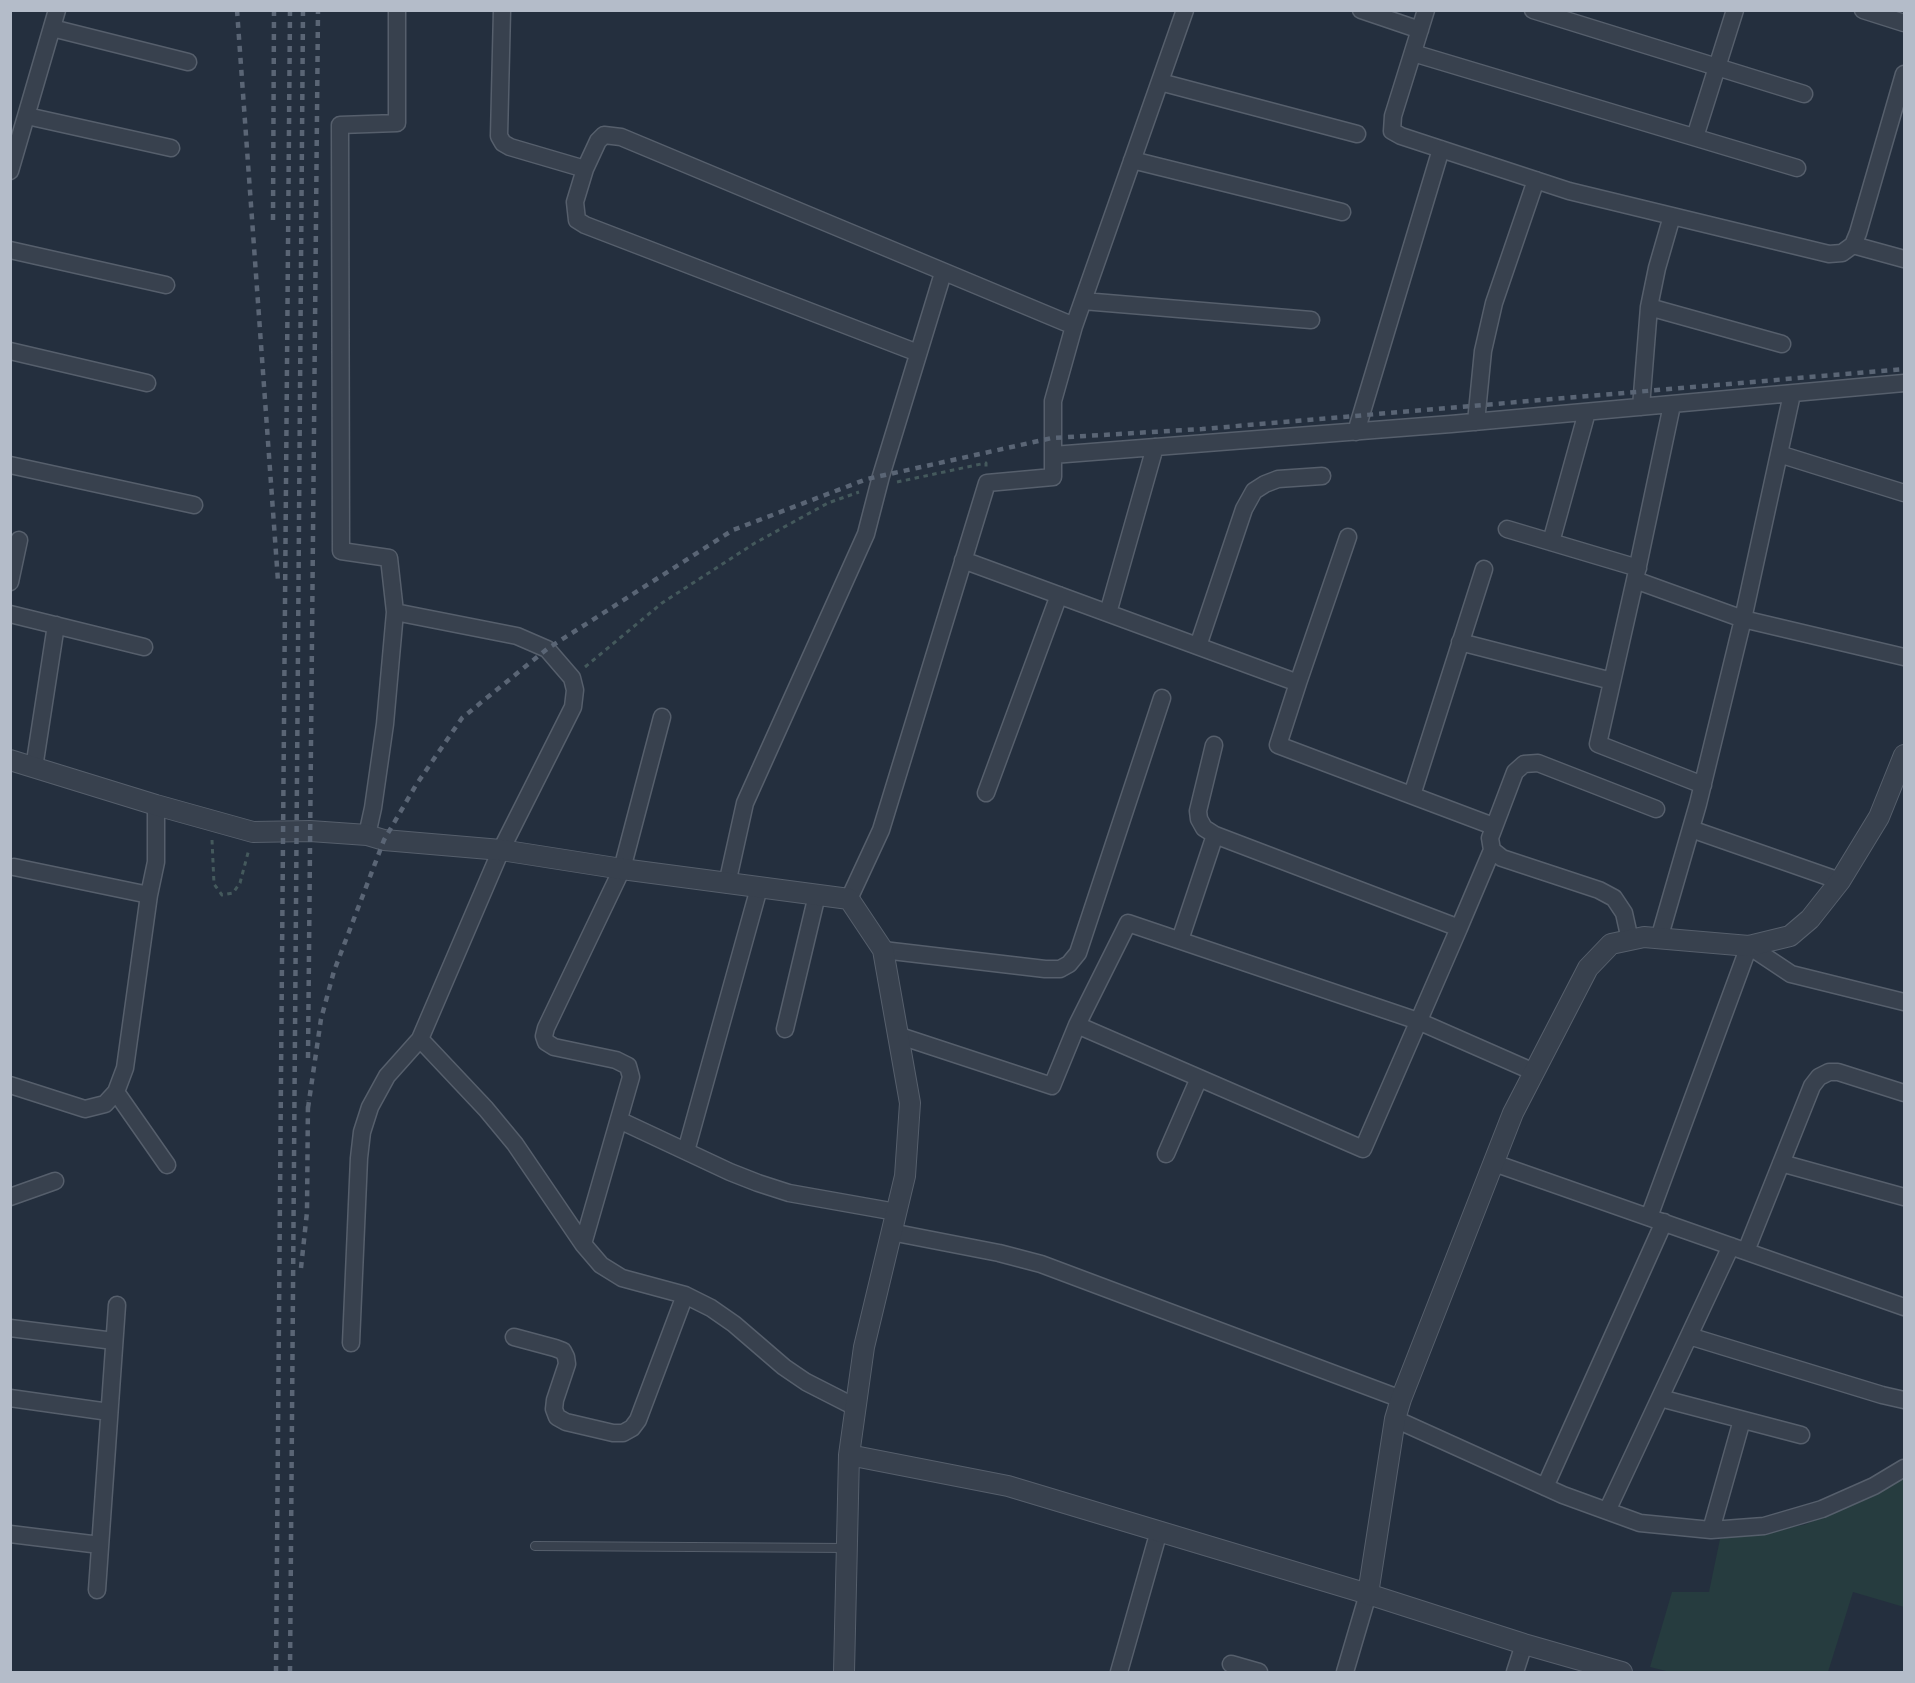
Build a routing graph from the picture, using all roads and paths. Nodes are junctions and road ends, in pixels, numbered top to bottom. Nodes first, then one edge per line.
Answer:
1 (57, 10) edge
2 (398, 10) edge
3 (502, 10) edge
4 (1185, 10) edge
5 (1361, 10) edge
6 (1426, 10) edge
7 (1533, 10) edge
8 (1736, 10) edge
9 (1863, 10) edge
10 (1905, 23) edge
11 (52, 28) junction
12 (1420, 30) junction
13 (1413, 53) junction
14 (188, 62) dead end
15 (1717, 67) junction
16 (1905, 74) edge
17 (1160, 82) junction
18 (1804, 94) dead end
19 (27, 116) junction
20 (1357, 134) dead end
21 (1695, 137) junction
22 (171, 148) dead end
23 (1441, 149) junction
24 (1132, 160) junction
25 (1797, 168) dead end
26 (585, 169) junction
27 (10, 171) edge
28 (1536, 180) junction
29 (1342, 212) dead end
30 (1672, 216) junction
31 (1853, 245) junction
32 (10, 250) edge
33 (1904, 259) edge
34 (942, 273) junction
35 (166, 285) dead end
36 (1083, 301) junction
37 (1649, 307) junction
38 (1311, 320) dead end
39 (1074, 326) junction
40 (1782, 344) dead end
41 (10, 351) edge
42 (918, 353) junction
43 (147, 383) dead end
44 (1905, 384) edge
45 (1792, 394) junction
46 (1672, 405) junction
47 (1641, 407) junction
48 (1587, 412) junction
49 (1476, 422) junction
50 (1356, 432) junction
51 (1155, 447) junction
52 (1779, 454) junction
53 (1053, 455) junction
54 (10, 465) edge
55 (1322, 476) dead end
56 (987, 483) junction
57 (878, 486) junction
58 (1905, 493) edge
59 (194, 505) dead end
60 (1508, 529) dead end
61 (1348, 537) dead end
62 (19, 540) dead end
63 (1551, 542) junction
64 (963, 560) junction
65 (1484, 569) dead end
66 (1637, 574) junction
67 (10, 582) edge
68 (1059, 595) junction
69 (395, 612) junction
70 (1107, 613) junction
71 (10, 614) edge
72 (1743, 619) junction
73 (56, 625) junction
74 (1460, 642) junction
75 (1198, 646) junction
76 (144, 647) dead end
77 (1905, 657) edge
78 (572, 678) junction
79 (1612, 681) junction
80 (1298, 683) junction
81 (1162, 698) dead end
82 (662, 717) dead end
83 (1214, 745) dead end
84 (1905, 755) edge
85 (10, 760) edge
86 (34, 768) junction
87 (1702, 785) junction
88 (986, 793) dead end
89 (1412, 795) junction
90 (156, 805) junction
91 (1656, 809) dead end
92 (212, 821) junction
93 (1493, 826) junction
94 (1691, 829) junction
95 (253, 832) junction
96 (1215, 835) junction
97 (367, 836) junction
98 (501, 850) junction
99 (1492, 850) junction
100 (14, 867) dead end
101 (622, 869) junction
102 (1840, 881) junction
103 (727, 884) junction
104 (759, 888) junction
105 (149, 895) junction
106 (817, 895) junction
107 (849, 899) junction
108 (1459, 928) junction
109 (1659, 939) junction
110 (1179, 940) junction
111 (1630, 940) junction
112 (1749, 946) junction
113 (883, 950) junction
114 (1905, 1002) edge
115 (1419, 1021) junction
116 (1077, 1025) junction
117 (785, 1029) dead end
118 (897, 1035) junction
119 (420, 1039) junction
120 (1534, 1072) junction
121 (1199, 1078) junction
122 (10, 1085) edge
123 (116, 1092) junction
124 (1905, 1093) edge
125 (619, 1120) junction
126 (686, 1151) junction
127 (1166, 1155) dead end
128 (1494, 1162) junction
129 (1781, 1162) junction
130 (167, 1165) dead end
131 (55, 1181) dead end
132 (10, 1197) edge
133 (1905, 1197) edge
134 (896, 1212) junction
135 (1656, 1219) junction
136 (891, 1232) junction
137 (583, 1244) junction
138 (1739, 1249) junction
139 (685, 1295) junction
140 (117, 1305) dead end
141 (1905, 1306) edge
142 (10, 1328) edge
143 (1689, 1336) junction
144 (514, 1337) dead end
145 (114, 1341) junction
146 (351, 1343) dead end
147 (10, 1398) edge
148 (1660, 1398) junction
149 (1401, 1399) junction
150 (1905, 1400) edge
151 (855, 1407) junction
152 (109, 1412) junction
153 (1395, 1419) junction
154 (1742, 1420) junction
155 (1802, 1435) dead end
156 (849, 1455) junction
157 (1905, 1468) edge
158 (1545, 1487) junction
159 (1607, 1511) junction
160 (1711, 1530) junction
161 (1159, 1532) junction
162 (10, 1534) edge
163 (100, 1545) junction
164 (536, 1546) dead end
165 (847, 1548) junction
166 (97, 1590) dead end
167 (1368, 1594) junction
168 (1524, 1644) junction
169 (1231, 1664) dead end
170 (844, 1672) edge
171 (1119, 1672) edge
172 (1259, 1672) edge
173 (1345, 1672) edge
174 (1515, 1672) edge
175 (1623, 1672) edge

1 - 11 street
2 - 69 street
3 - 26 street
4 - 17 street
5 - 12 street
6 - 12 street
7 - 15 street
8 - 15 street
9 - 10 street
11 - 14 street
11 - 19 street
12 - 13 street
13 - 21 street
13 - 23 street
15 - 18 street
15 - 21 street
16 - 31 street
17 - 20 street
17 - 24 street
19 - 22 street
19 - 27 street
21 - 25 street
23 - 28 street
23 - 50 street
24 - 29 street
24 - 36 street
26 - 34 street
26 - 42 street
28 - 30 street
28 - 49 street
30 - 31 street
30 - 37 street
31 - 33 street
32 - 35 street
34 - 39 street
34 - 42 street
36 - 38 street
36 - 39 street
37 - 40 street
37 - 47 street
39 - 53 street
41 - 43 street
42 - 57 street
44 - 45 street
45 - 46 street
45 - 52 street
46 - 47 street
46 - 66 street
47 - 48 street
48 - 49 street
48 - 63 street
49 - 50 street
50 - 51 street
51 - 53 street
51 - 70 street
52 - 58 street
52 - 72 street
53 - 56 street
54 - 59 street
55 - 75 street
56 - 57 path
56 - 64 street
57 - 78 path
57 - 103 street
60 - 63 street
61 - 80 street
62 - 67 street
63 - 66 street
64 - 68 street
64 - 107 street
65 - 74 street
66 - 72 street
66 - 79 street
68 - 70 street
68 - 88 street
69 - 78 street
69 - 97 street
70 - 75 street
71 - 73 street
72 - 77 street
72 - 87 street
73 - 76 street
73 - 86 street
74 - 79 street
74 - 89 street
75 - 80 street
78 - 98 street
79 - 87 street
80 - 89 street
81 - 113 street
82 - 101 street
83 - 96 street
84 - 102 street
85 - 86 street
86 - 90 street
87 - 94 street
89 - 93 street
90 - 92 street
90 - 105 street
91 - 93 street
92 - 95 street
92 - 95 path
93 - 99 street
94 - 102 street
94 - 109 street
95 - 97 street
96 - 108 street
96 - 110 street
97 - 98 street
98 - 101 street
98 - 119 street
99 - 108 street
99 - 111 street
100 - 105 street
101 - 103 street
101 - 125 street
102 - 112 street
103 - 104 street
104 - 106 street
104 - 126 street
105 - 123 street
106 - 107 street
106 - 117 street
107 - 113 street
108 - 115 street
109 - 111 street
109 - 112 street
110 - 115 street
110 - 116 street
111 - 120 street
112 - 114 street
112 - 135 street
113 - 118 street
115 - 120 street
115 - 121 street
116 - 118 street
116 - 121 street
118 - 134 street
119 - 137 street
119 - 146 street
120 - 128 street
121 - 127 street
122 - 123 street
123 - 130 street
124 - 129 street
125 - 126 street
125 - 137 street
126 - 134 street
128 - 135 street
128 - 149 street
129 - 133 street
129 - 138 street
131 - 132 street
134 - 136 street
135 - 138 street
135 - 158 street
136 - 149 street
136 - 151 street
137 - 139 street
138 - 141 street
138 - 143 street
139 - 144 street
139 - 151 street
140 - 145 street
142 - 145 street
143 - 148 street
143 - 150 street
145 - 152 street
147 - 152 street
148 - 154 street
148 - 159 street
149 - 153 street
151 - 156 street
152 - 163 street
153 - 158 street
153 - 167 street
154 - 155 street
154 - 160 street
156 - 161 street
156 - 165 street
157 - 160 street
158 - 159 street
159 - 160 street
161 - 167 street
161 - 171 street
162 - 163 street
163 - 166 street
164 - 165 lane
165 - 170 street
167 - 168 street
167 - 173 street
168 - 174 street
168 - 175 street
169 - 172 street

